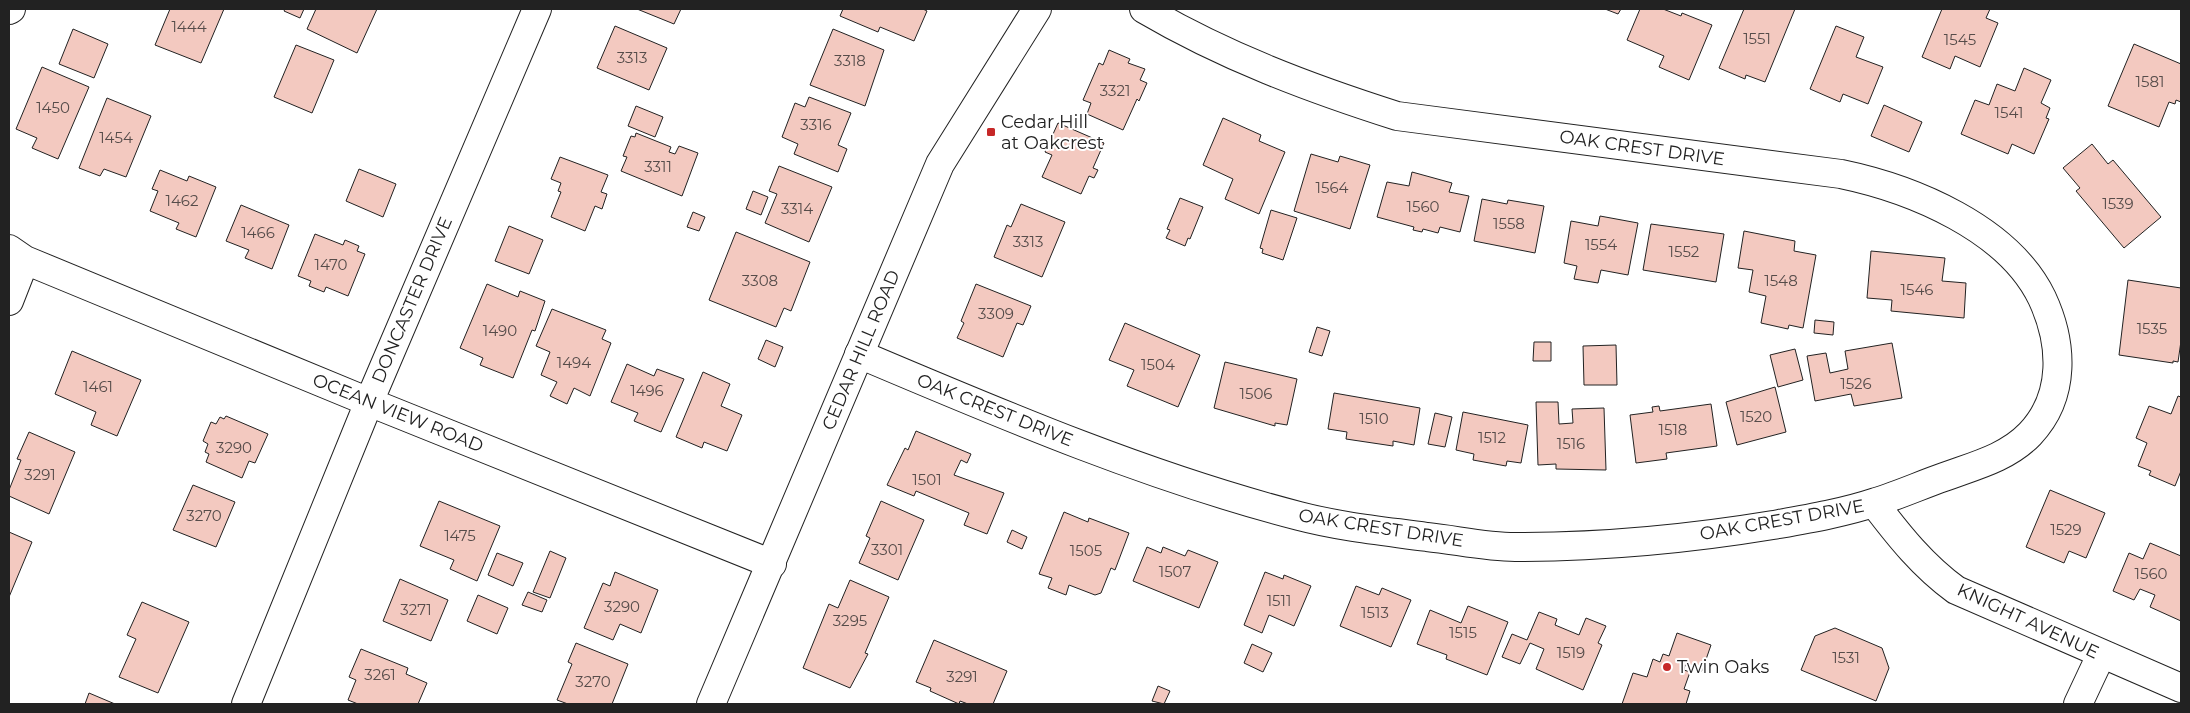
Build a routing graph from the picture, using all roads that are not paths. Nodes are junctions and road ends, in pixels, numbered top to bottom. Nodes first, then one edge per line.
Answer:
1 (537, 9) edge
2 (1037, 9) edge
3 (1144, 9) edge
4 (17, 255) edge
5 (9, 300) edge
6 (859, 354) junction
7 (369, 402) junction
8 (1874, 503) junction
9 (772, 564) junction
10 (2101, 655) junction
11 (2181, 688) edge
12 (246, 704) edge
13 (711, 704) edge
14 (2078, 704) edge

1 - 7 street, DONCASTER DRIVE
2 - 6 street, CEDAR HILL ROAD
3 - 8 street, OAK CREST DRIVE
4 - 5 street
4 - 7 street, OCEAN VIEW ROAD
6 - 8 street, OAK CREST DRIVE
6 - 9 street, CEDAR HILL ROAD
7 - 9 street, OCEAN VIEW ROAD
7 - 12 street, DONCASTER DRIVE
8 - 10 street, KNIGHT AVENUE
9 - 13 street, CEDAR HILL ROAD
10 - 11 street, KNIGHT AVENUE
10 - 14 street

